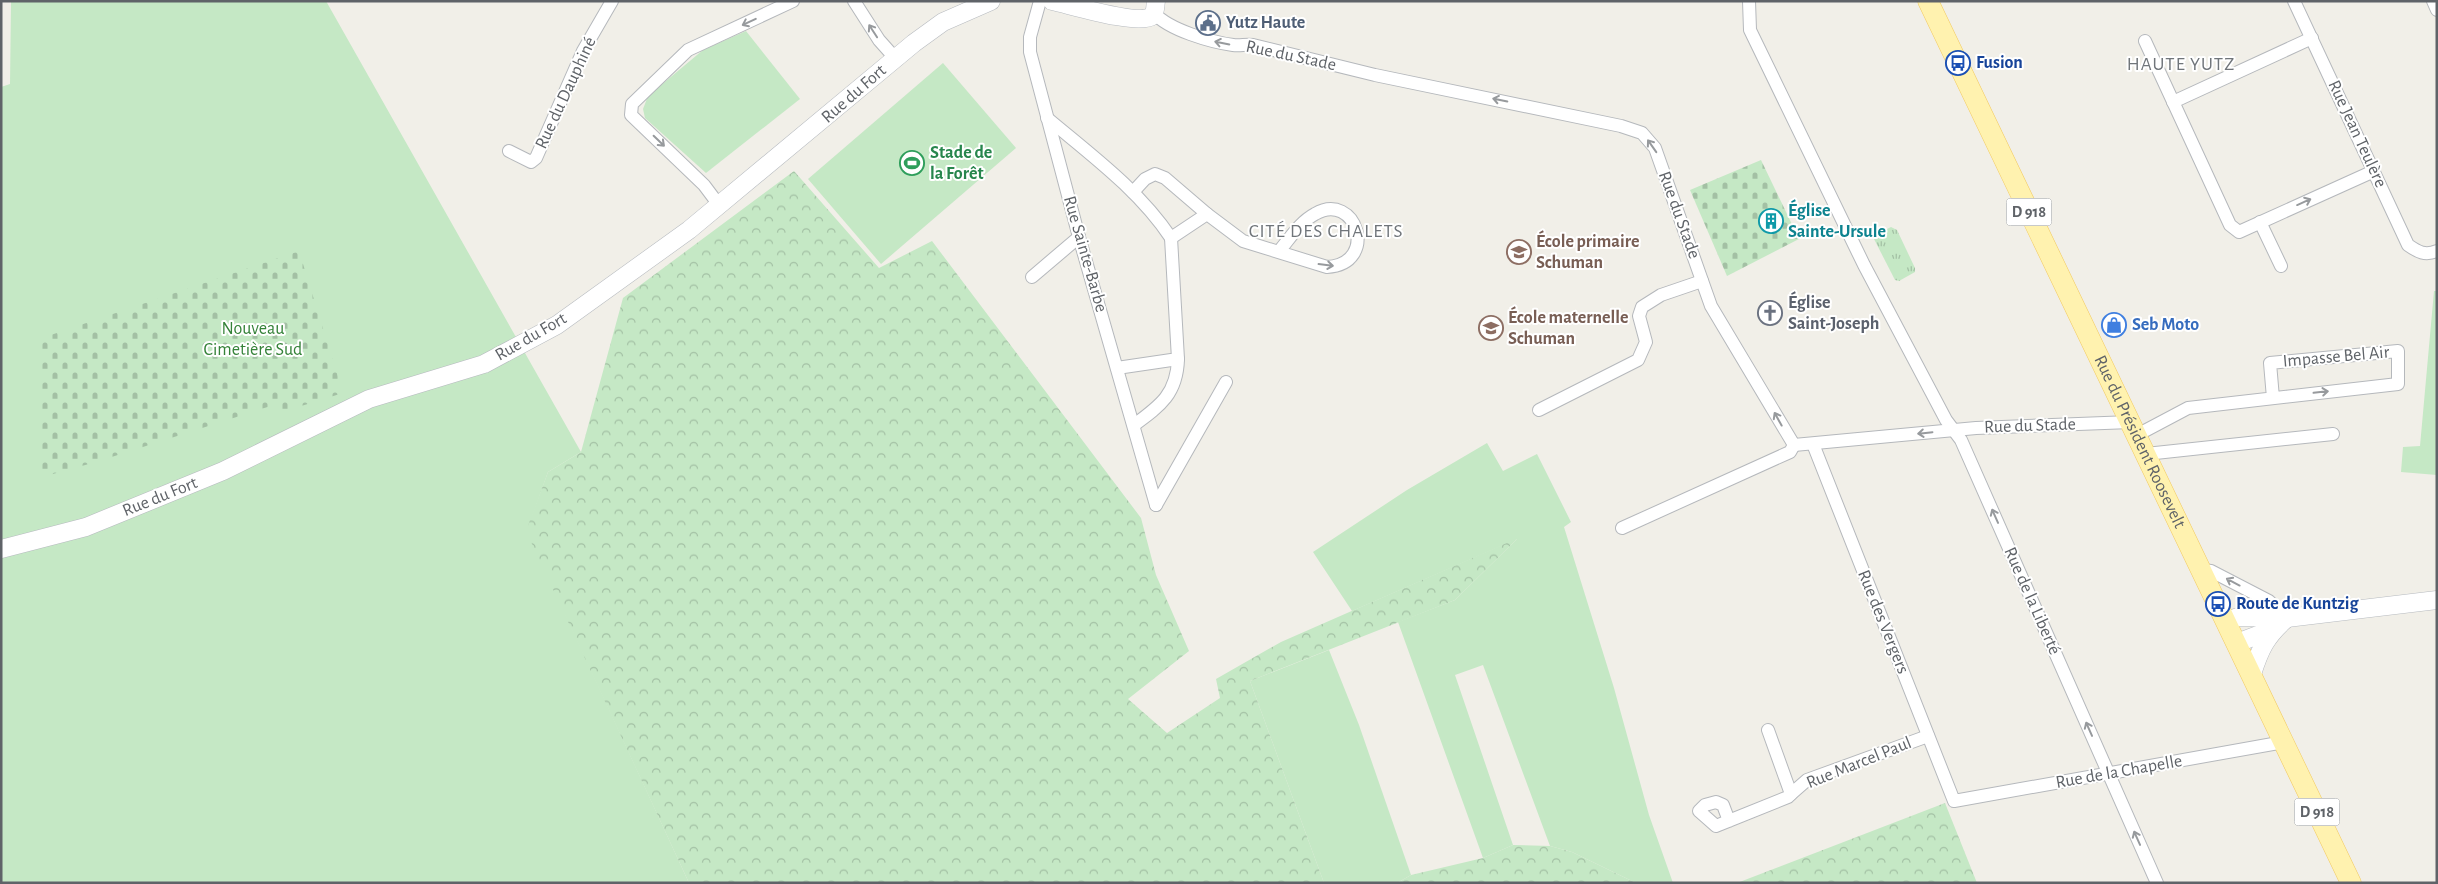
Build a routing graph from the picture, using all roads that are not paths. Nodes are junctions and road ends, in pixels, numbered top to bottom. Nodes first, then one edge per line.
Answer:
1 (612, 1) edge
2 (793, 1) edge
3 (854, 1) edge
4 (992, 1) edge
5 (1040, 1) edge
6 (1052, 1) edge
7 (1749, 1) edge
8 (1928, 1) edge
9 (2294, 1) edge
10 (2433, 1) edge
11 (1155, 7) edge
12 (2437, 10) edge
13 (2312, 38) junction
14 (2145, 41) dead end
15 (895, 58) junction
16 (2173, 102) junction
17 (1047, 118) junction
18 (509, 151) dead end
19 (2374, 171) junction
20 (1133, 192) junction
21 (720, 206) junction
22 (1207, 214) junction
23 (2260, 222) junction
24 (1079, 236) junction
25 (1171, 238) junction
26 (1280, 250) junction
27 (2434, 252) edge
28 (2281, 266) dead end
29 (1032, 277) dead end
30 (1702, 282) junction
31 (1178, 359) junction
32 (1117, 368) junction
33 (1226, 382) dead end
34 (2272, 398) junction
35 (1539, 410) dead end
36 (1134, 425) junction
37 (2134, 428) junction
38 (1954, 430) junction
39 (2333, 434) dead end
40 (1813, 444) junction
41 (1794, 445) junction
42 (2146, 454) junction
43 (1622, 528) dead end
44 (1, 549) edge
45 (2202, 570) junction
46 (2437, 600) edge
47 (2226, 621) junction
48 (2280, 624) junction
49 (2237, 643) junction
50 (2252, 674) junction
51 (1768, 730) dead end
52 (1928, 736) junction
53 (2284, 742) junction
54 (2109, 774) junction
55 (1791, 794) junction
56 (1954, 801) joint
57 (1729, 821) dead end
58 (2157, 883) edge
59 (2351, 883) edge

1 - 18 street, Rue du Dauphiné
2 -> 21 street
15 -> 3 street
4 - 15 street, Rue du Fort
5 - 17 street, Rue Sainte-Barbe
6 - 11 street
7 - 38 street, Rue de la Liberté
8 - 37 main road, Rue du Président Roosevelt / D 918
9 - 13 street, Rue Jean Teulère
10 - 12 street
30 -> 11 street, Rue du Stade
13 - 16 street
13 - 19 street, Rue Jean Teulère
14 - 16 street
15 - 21 street, Rue du Fort
16 - 23 street
17 - 20 street
17 - 24 street, Rue Sainte-Barbe
23 -> 19 street
19 - 27 street, Rue Jean Teulère
20 - 22 street
20 - 25 street
21 - 44 street, Rue du Fort
22 - 25 street
22 - 26 street
23 - 28 street
24 - 29 street
24 - 32 street, Rue Sainte-Barbe
25 - 31 street
26 -> 26 street
30 - 35 street
41 -> 30 street, Rue du Stade
31 - 32 street
31 - 36 street
32 - 36 street, Rue Sainte-Barbe
33 - 36 street, Rue Sainte-Barbe
34 -> 34 street, Impasse Bel Air
34 - 37 street, Impasse Bel Air
37 - 38 street, Rue du Stade
37 - 42 main road, Rue du Président Roosevelt / D 918
38 -> 40 street, Rue du Stade
54 -> 38 street, Rue de la Liberté
39 - 42 street
40 - 41 street, Rue du Stade
40 - 52 street, Rue des Vergers
41 - 43 street
42 - 45 main road, Rue du Président Roosevelt / D 918
45 - 47 main road, Rue du Président Roosevelt / D 918
48 -> 45 street
46 - 48 street
47 - 48 street
47 - 49 main road, Rue du Président Roosevelt / D 918
48 - 49 street
48 - 50 street
49 - 50 main road, Rue du Président Roosevelt / D 918
50 - 53 main road, Rue du Président Roosevelt / D 918
51 - 55 street, Rue Marcel Paul
52 - 55 street, Rue Marcel Paul
52 - 56 street, Rue des Vergers
53 - 54 street, Rue de la Chapelle
53 - 59 main road, Rue du Président Roosevelt / D 918
54 - 56 street, Rue de la Chapelle
58 -> 54 street, Rue de la Liberté
55 - 57 street, Rue Marcel Paul

